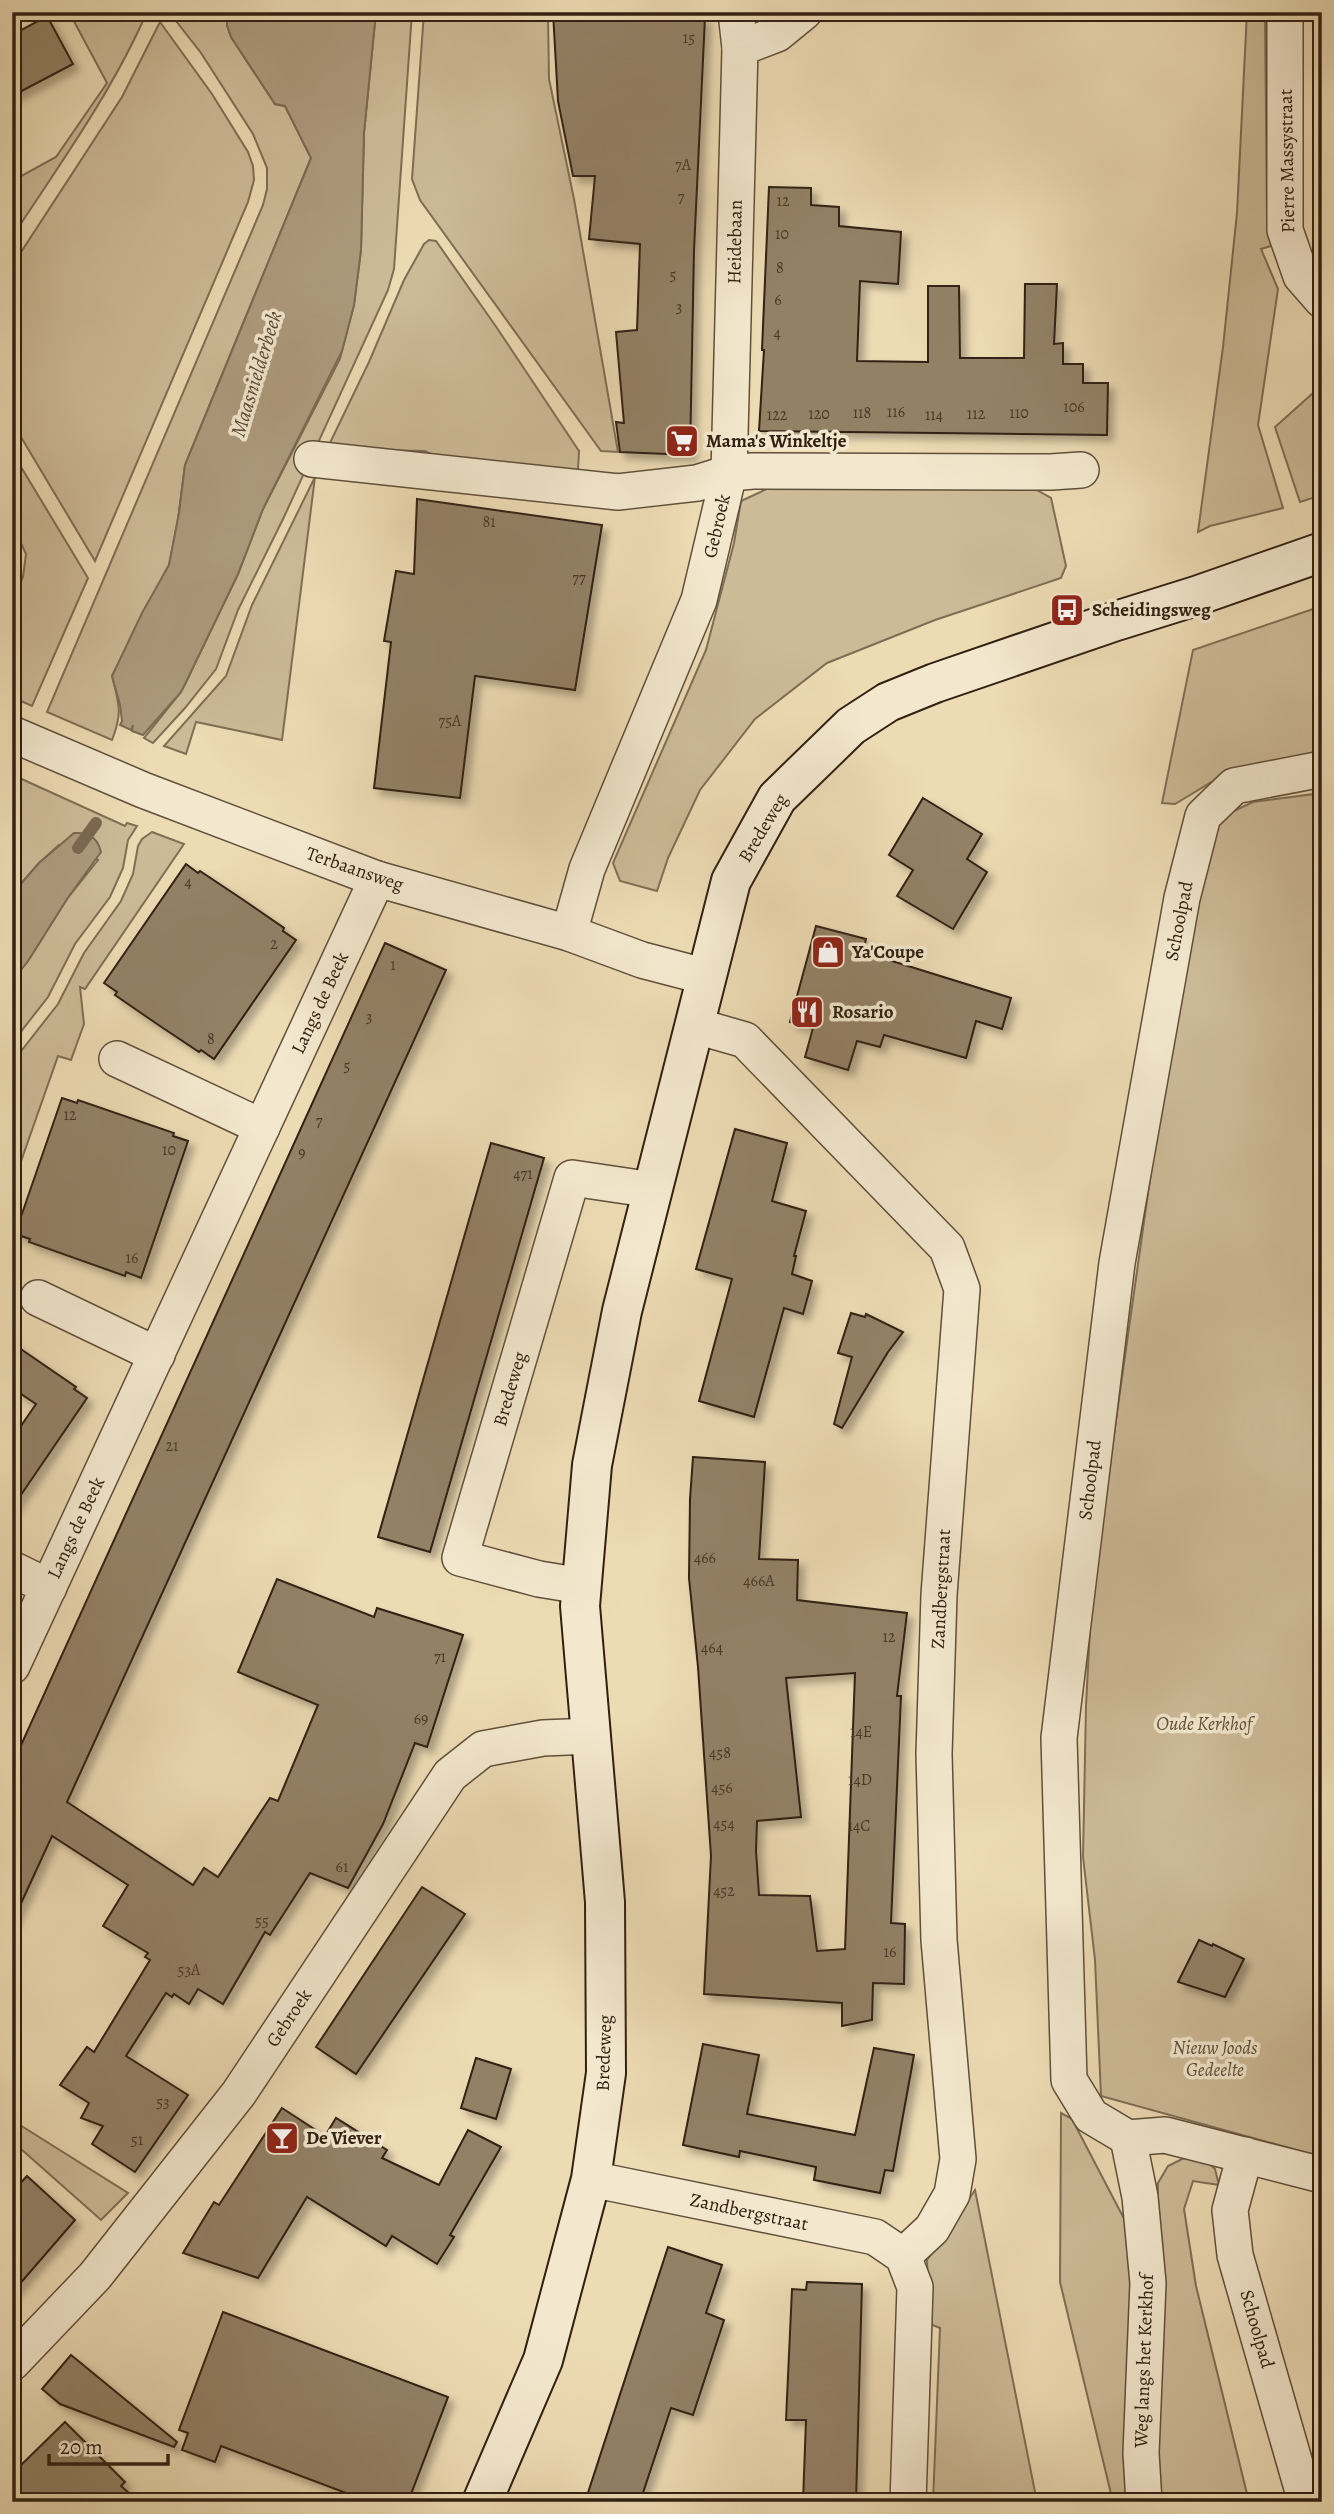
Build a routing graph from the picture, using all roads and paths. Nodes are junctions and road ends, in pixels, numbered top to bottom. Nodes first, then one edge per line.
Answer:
1 (736, 12) edge
2 (804, 12) edge
3 (1285, 12) edge
4 (740, 48) junction
5 (1322, 300) edge
6 (312, 459) dead end
7 (1081, 470) dead end
8 (730, 473) junction
9 (1322, 552) edge
10 (12, 734) edge
11 (1322, 769) edge
12 (377, 878) junction
13 (569, 933) junction
14 (707, 977) junction
15 (696, 1026) junction
16 (117, 1059) dead end
17 (262, 1126) junction
18 (653, 1190) junction
19 (38, 1298) dead end
20 (157, 1355) junction
21 (12, 1569) edge
22 (583, 1586) junction
23 (49, 1587) junction
24 (12, 1666) edge
25 (592, 1736) junction
26 (1128, 2138) junction
27 (1245, 2155) junction
28 (1322, 2175) edge
29 (591, 2179) junction
30 (903, 2256) junction
31 (12, 2363) edge
32 (482, 2502) edge
33 (908, 2502) edge
34 (1144, 2502) edge
35 (1306, 2502) edge

1 - 4 street, Heidebaan
2 - 4 street
3 - 5 street, Pierre Massystraat
4 - 8 street, Heidebaan
6 - 8 street, Gebroek
7 - 8 street
8 - 13 street, Gebroek
9 - 14 main road, Bredeweg
10 - 12 street, Terbaansweg
11 - 26 street, Schoolpad
12 - 13 street, Terbaansweg
12 - 17 street, Langs de Beek
13 - 14 street, Terbaansweg
14 - 15 main road, Bredeweg
15 - 18 main road, Bredeweg
15 - 30 street, Zandbergstraat
16 - 17 street
17 - 20 street, Langs de Beek
18 - 22 main road, Bredeweg
18 - 22 street, Bredeweg
19 - 20 street
20 - 23 street, Langs de Beek
21 - 23 street, Langs de Beek
22 - 25 main road, Bredeweg
23 - 24 street, Langs de Beek
25 - 29 main road, Bredeweg
25 - 31 street, Gebroek
26 - 27 street
26 - 34 street, Weg langs het Kerkhof
27 - 28 street
27 - 35 street, Schoolpad
29 - 30 street, Zandbergstraat
29 - 32 main road, Bredeweg
30 - 33 street

